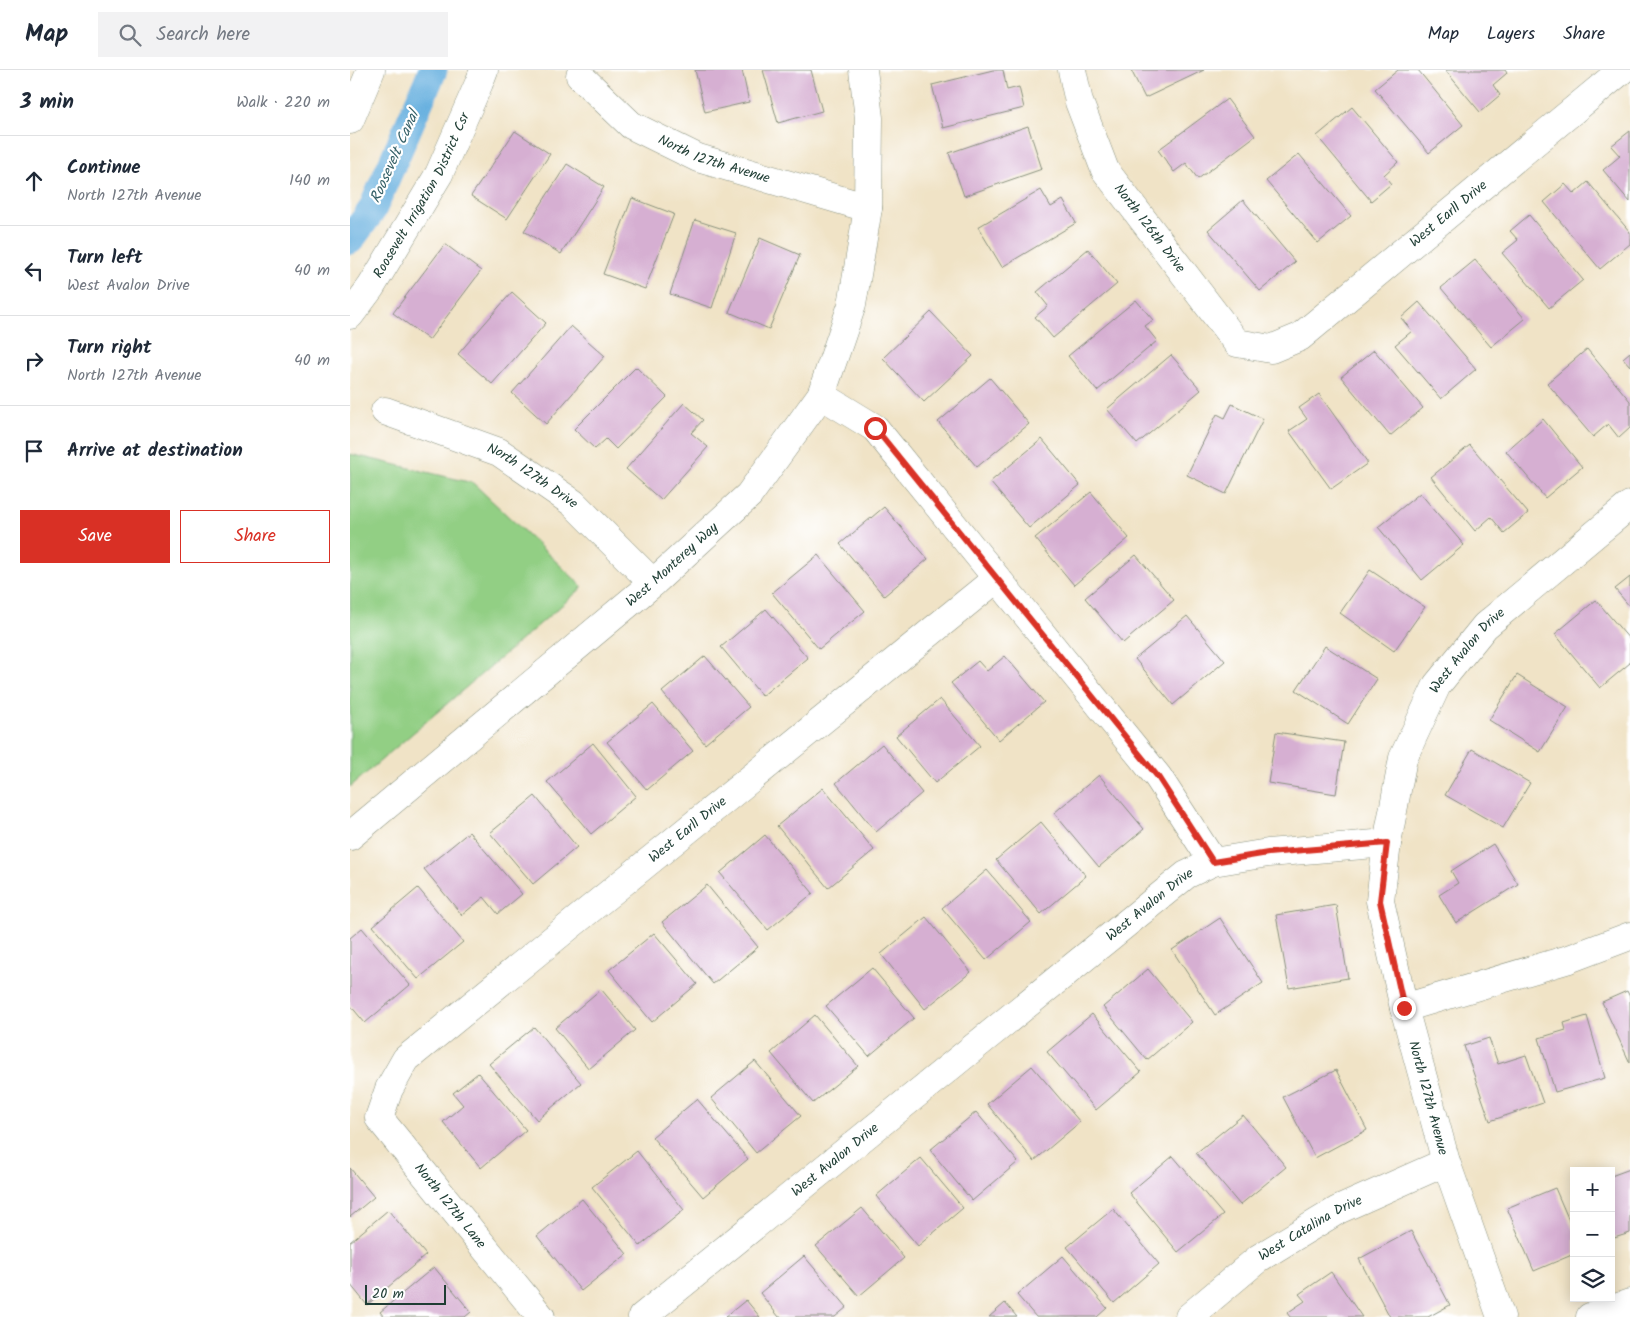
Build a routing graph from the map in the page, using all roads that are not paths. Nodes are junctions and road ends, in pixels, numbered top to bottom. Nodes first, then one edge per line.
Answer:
1 (371, 70) edge
2 (484, 70) edge
3 (863, 70) edge
4 (1072, 70) edge
5 (1622, 70) edge
6 (580, 76) dead end
7 (350, 120) edge
8 (868, 208) junction
9 (350, 315) edge
10 (1271, 349) joint
11 (821, 395) junction
12 (385, 411) dead end
13 (1630, 505) edge
14 (996, 579) junction
15 (653, 583) junction
16 (350, 836) edge
17 (1387, 843) junction
18 (1213, 862) junction
19 (1630, 936) edge
20 (1404, 1008) junction
21 (388, 1089) joint
22 (1446, 1162) junction
23 (1630, 1304) edge
24 (541, 1317) edge
25 (642, 1317) edge
26 (1189, 1317) edge
27 (1502, 1317) edge
28 (1590, 1317) edge

1 - 7 street
2 - 9 street, Roosevelt Irrigation District Csr
3 - 8 street
4 - 10 street, North 126th Drive
5 - 10 street, West Earll Drive
6 - 8 street, North 127th Avenue
8 - 11 street, West Monterey Way
11 - 14 street
11 - 15 street, West Monterey Way
12 - 15 street, North 127th Drive
13 - 17 street, West Avalon Drive
14 - 18 street
14 - 21 street, West Earll Drive
15 - 16 street, West Monterey Way
17 - 18 street, West Avalon Drive
17 - 20 street, North 127th Avenue
18 - 25 street, West Avalon Drive
19 - 20 street
20 - 22 street, North 127th Avenue
21 - 24 street, North 127th Lane
22 - 26 street, West Catalina Drive
22 - 27 street, North 127th Avenue
23 - 28 street

